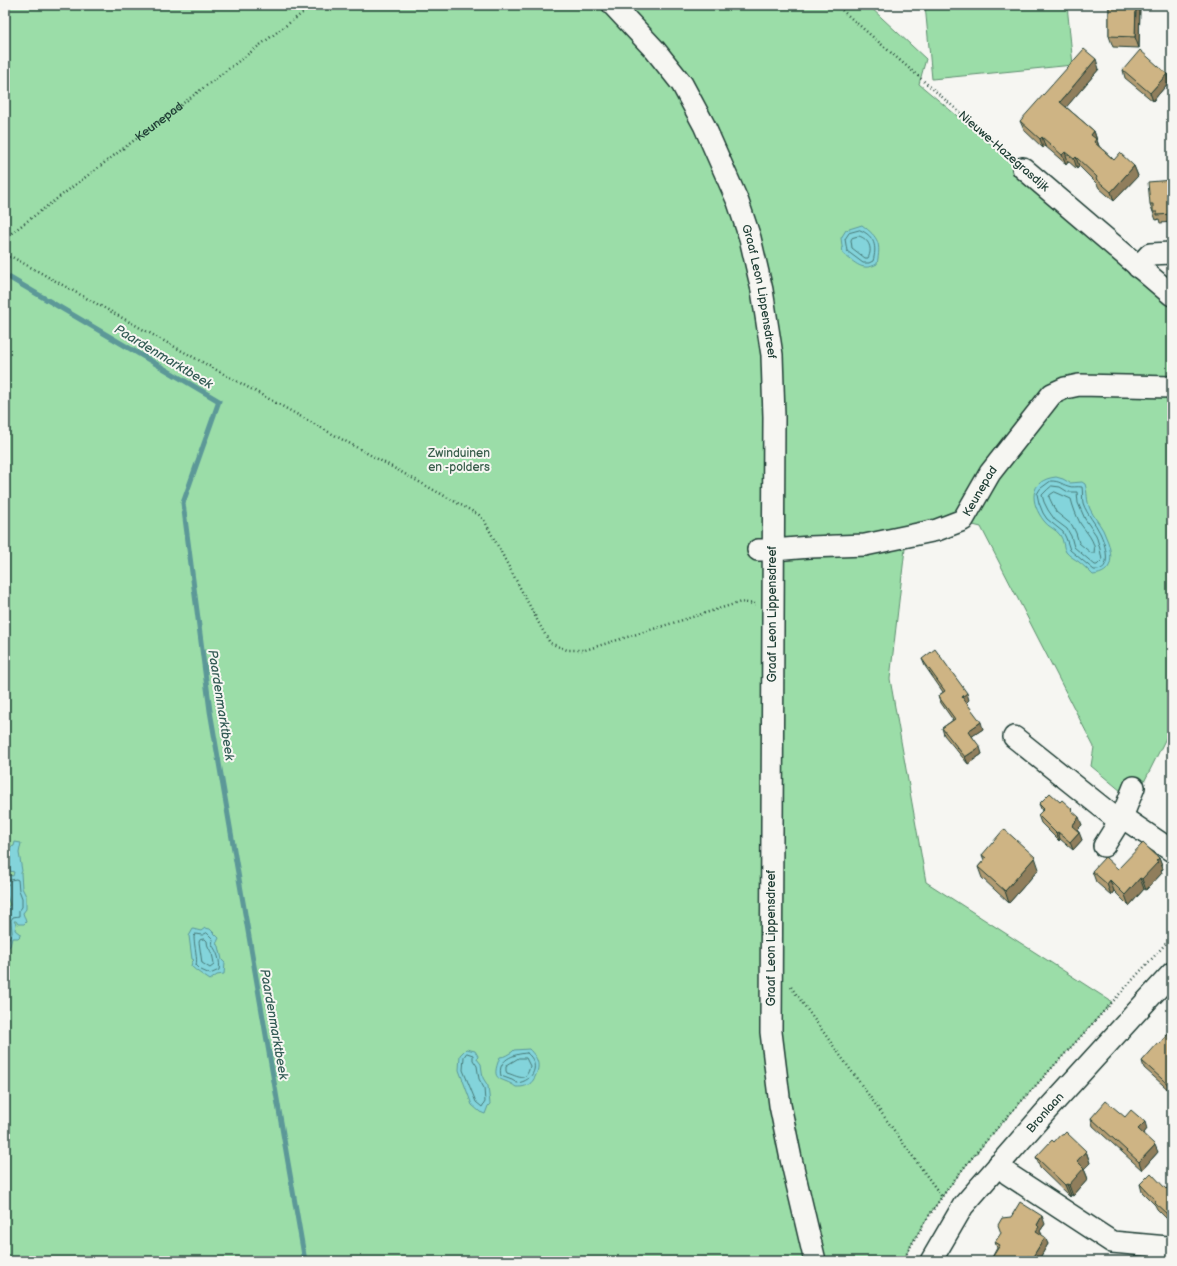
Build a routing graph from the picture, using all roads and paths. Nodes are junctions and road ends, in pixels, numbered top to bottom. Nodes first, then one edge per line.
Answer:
1 (313, 5) edge
2 (613, 5) edge
3 (836, 5) edge
4 (1023, 168) joint
5 (5, 238) edge
6 (1172, 253) edge
7 (5, 257) edge
8 (1138, 267) junction
9 (1172, 295) edge
10 (1172, 387) edge
11 (765, 550) junction
12 (758, 603) dead end
13 (1014, 737) dead end
14 (1134, 787) dead end
15 (1121, 819) junction
16 (1104, 846) dead end
17 (1172, 852) edge
18 (1172, 936) edge
19 (1172, 973) edge
20 (790, 985) dead end
21 (999, 1164) junction
22 (942, 1197) junction
23 (1167, 1247) dead end
24 (815, 1261) edge
25 (903, 1261) edge
26 (931, 1261) edge

1 - 5 path, Keunepad
2 - 11 street, Graaf Leon Lippensdreef
3 - 4 path, Nieuwe-Hazegrasdijk
4 - 8 street, Nieuwe-Hazegrasdijk
6 - 8 street
7 - 12 path
8 - 9 street, Nieuwe-Hazegrasdijk
10 - 11 street, Keunepad
11 - 24 street, Graaf Leon Lippensdreef
13 - 15 street
14 - 15 street
15 - 16 street
15 - 17 street
18 - 22 path
19 - 21 street, Bronlaan
20 - 22 path
21 - 23 street
21 - 26 street, Bronlaan
22 - 25 path

